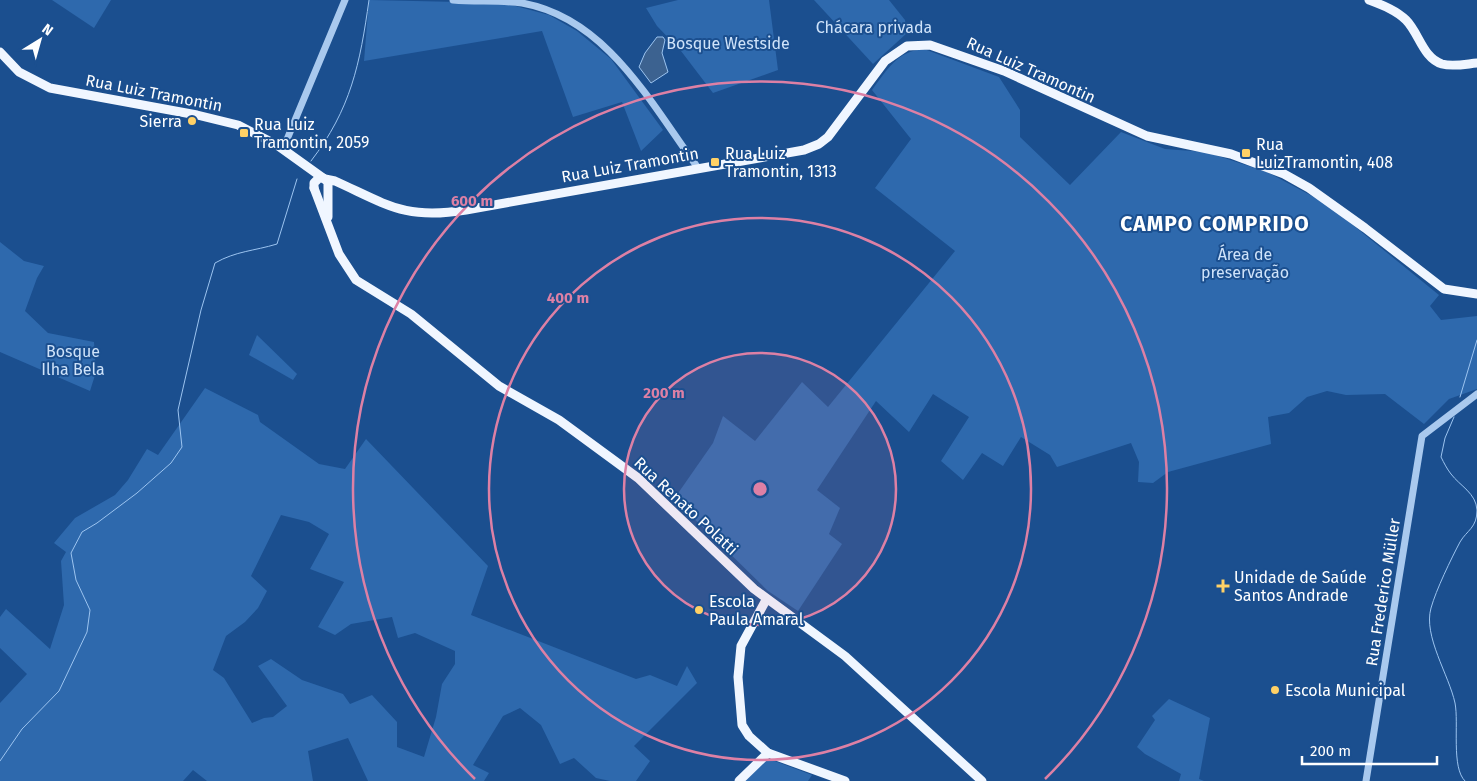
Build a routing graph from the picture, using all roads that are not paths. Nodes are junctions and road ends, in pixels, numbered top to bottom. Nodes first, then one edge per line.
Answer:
1 (345, 0) edge
2 (453, 0) edge
3 (1369, 0) edge
4 (0, 52) edge
5 (1477, 63) edge
6 (282, 149) junction
7 (304, 164) junction
8 (698, 168) junction
9 (326, 183) junction
10 (314, 186) junction
11 (328, 222) junction
12 (1477, 294) edge
13 (1477, 394) edge
14 (766, 600) junction
15 (768, 753) junction
16 (739, 781) edge
17 (845, 781) edge
18 (982, 781) edge
19 (1366, 781) edge

1 - 6 street
2 - 8 street
3 - 5 main road
4 - 6 main road, Rua Luiz Tramontin
6 - 7 main road, Rua Luiz Tramontin
7 - 9 main road, Rua Luiz Tramontin
7 - 10 main road
8 - 9 main road, Rua Luiz Tramontin
8 - 12 main road, Rua Luiz Tramontin
9 - 10 main road
9 - 11 main road, Rua Renato Polatti
10 - 11 main road, Rua Renato Polatti
11 - 14 main road, Rua Renato Polatti
13 - 19 street, Rua Frederico Müller
14 - 15 main road
14 - 18 main road, Rua Renato Polatti
15 - 16 main road
15 - 17 main road

